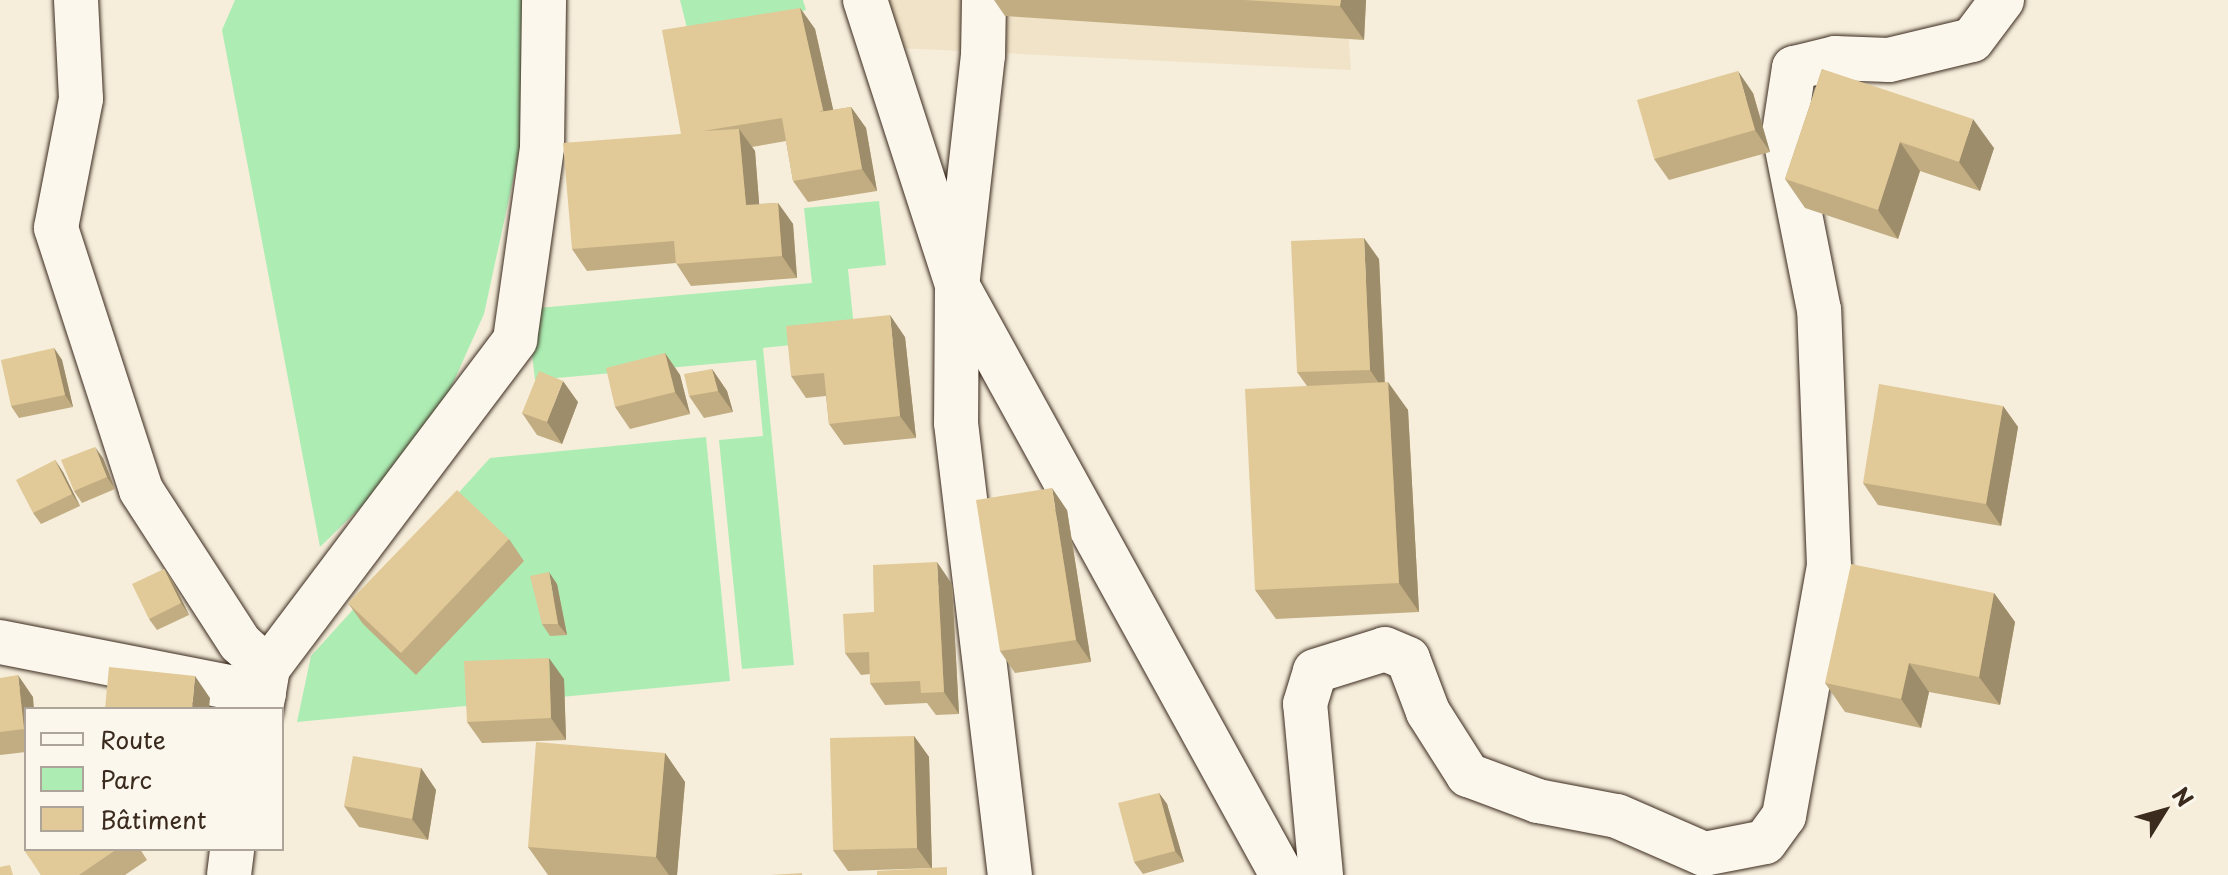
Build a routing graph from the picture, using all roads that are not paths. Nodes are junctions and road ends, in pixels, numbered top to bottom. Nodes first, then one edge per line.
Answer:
1 (76, 0) edge
2 (544, 0) edge
3 (865, 0) edge
4 (984, 0) edge
5 (2002, 0) edge
6 (957, 285) junction
7 (0, 642) edge
8 (264, 690) edge
9 (1010, 875) edge
10 (1282, 875) edge
11 (1321, 875) edge

1 - 8 street
2 - 8 street
3 - 6 street
4 - 6 street
5 - 11 street
6 - 9 street
6 - 10 street
7 - 8 street

